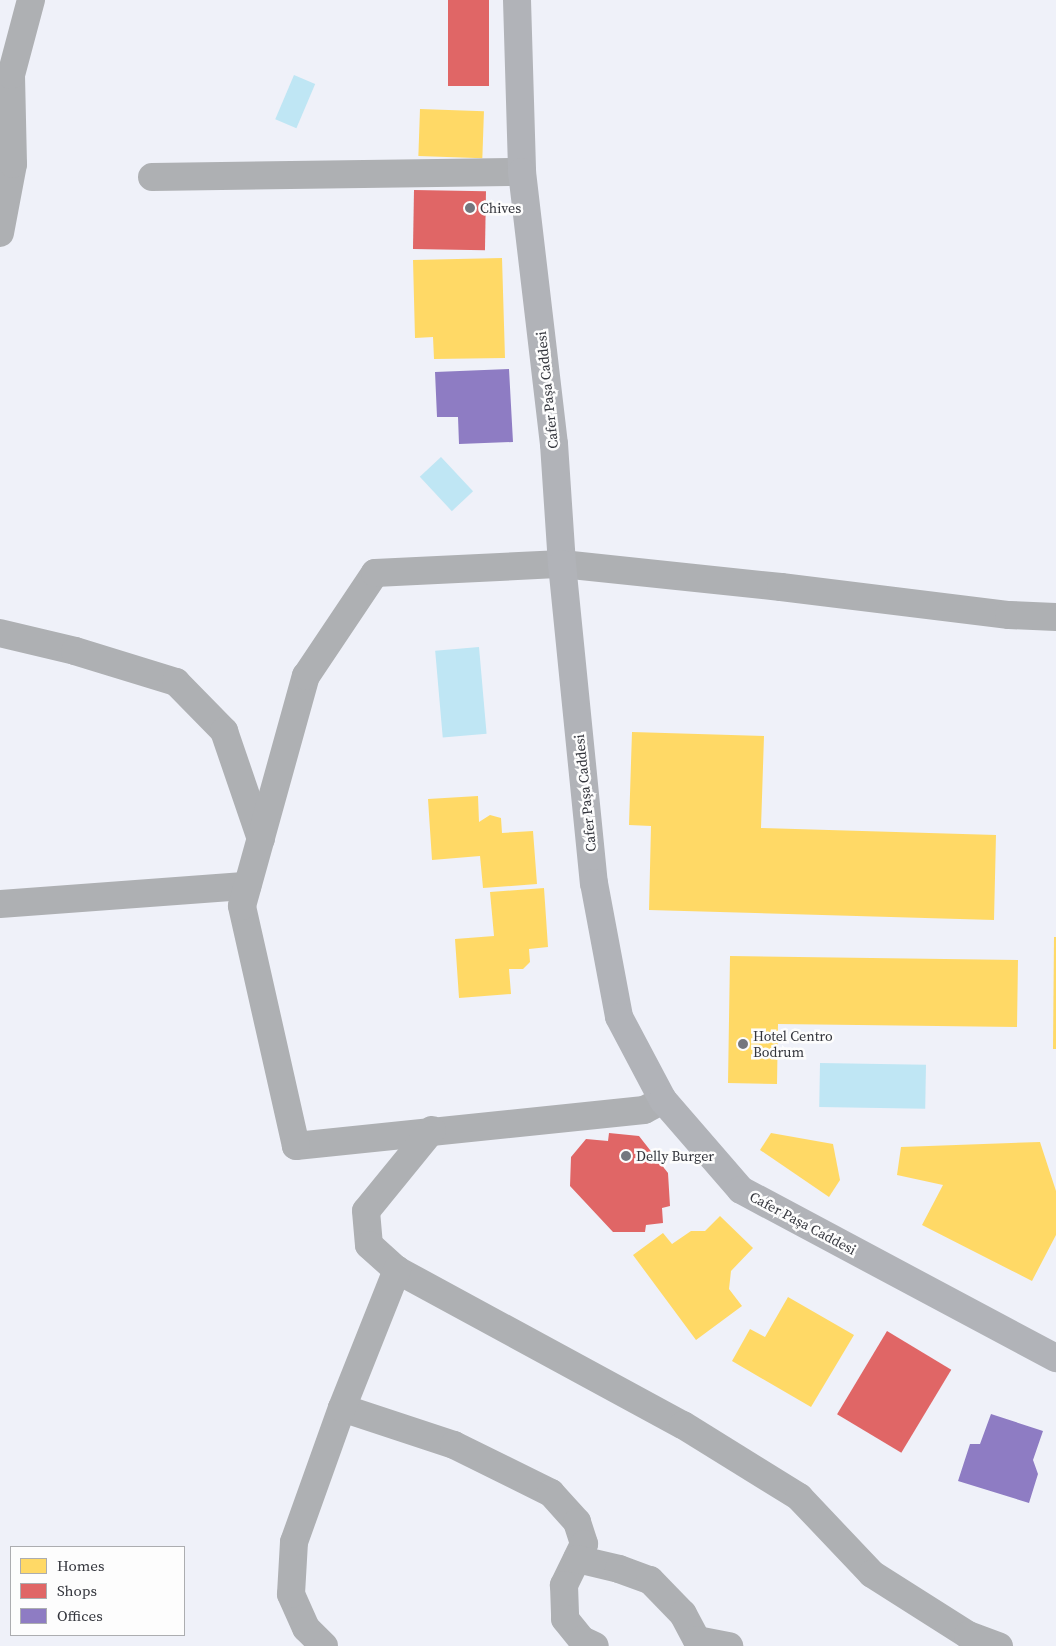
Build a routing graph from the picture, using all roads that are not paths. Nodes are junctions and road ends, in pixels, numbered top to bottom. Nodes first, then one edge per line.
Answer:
1 (31, 0) edge
2 (517, 0) edge
3 (522, 172) junction
4 (152, 176) dead end
5 (0, 233) edge
6 (562, 564) junction
7 (1056, 617) edge
8 (0, 633) edge
9 (261, 839) junction
10 (248, 886) junction
11 (0, 904) edge
12 (663, 1100) junction
13 (432, 1130) junction
14 (397, 1270) junction
15 (1056, 1358) edge
16 (342, 1408) junction
17 (577, 1559) junction
18 (324, 1646) edge
19 (595, 1646) edge
20 (729, 1646) edge
21 (999, 1646) edge

1 - 5 street
2 - 3 main road, Cafer Paşa Caddesi
3 - 4 street
3 - 6 main road, Cafer Paşa Caddesi
6 - 7 street
6 - 9 street
6 - 12 main road, Cafer Paşa Caddesi
8 - 9 street
9 - 10 street
10 - 11 street
10 - 13 street
12 - 13 street
12 - 15 main road, Cafer Paşa Caddesi
13 - 14 street
14 - 16 street
14 - 21 street
16 - 17 street
16 - 18 street
17 - 19 street
17 - 20 street

